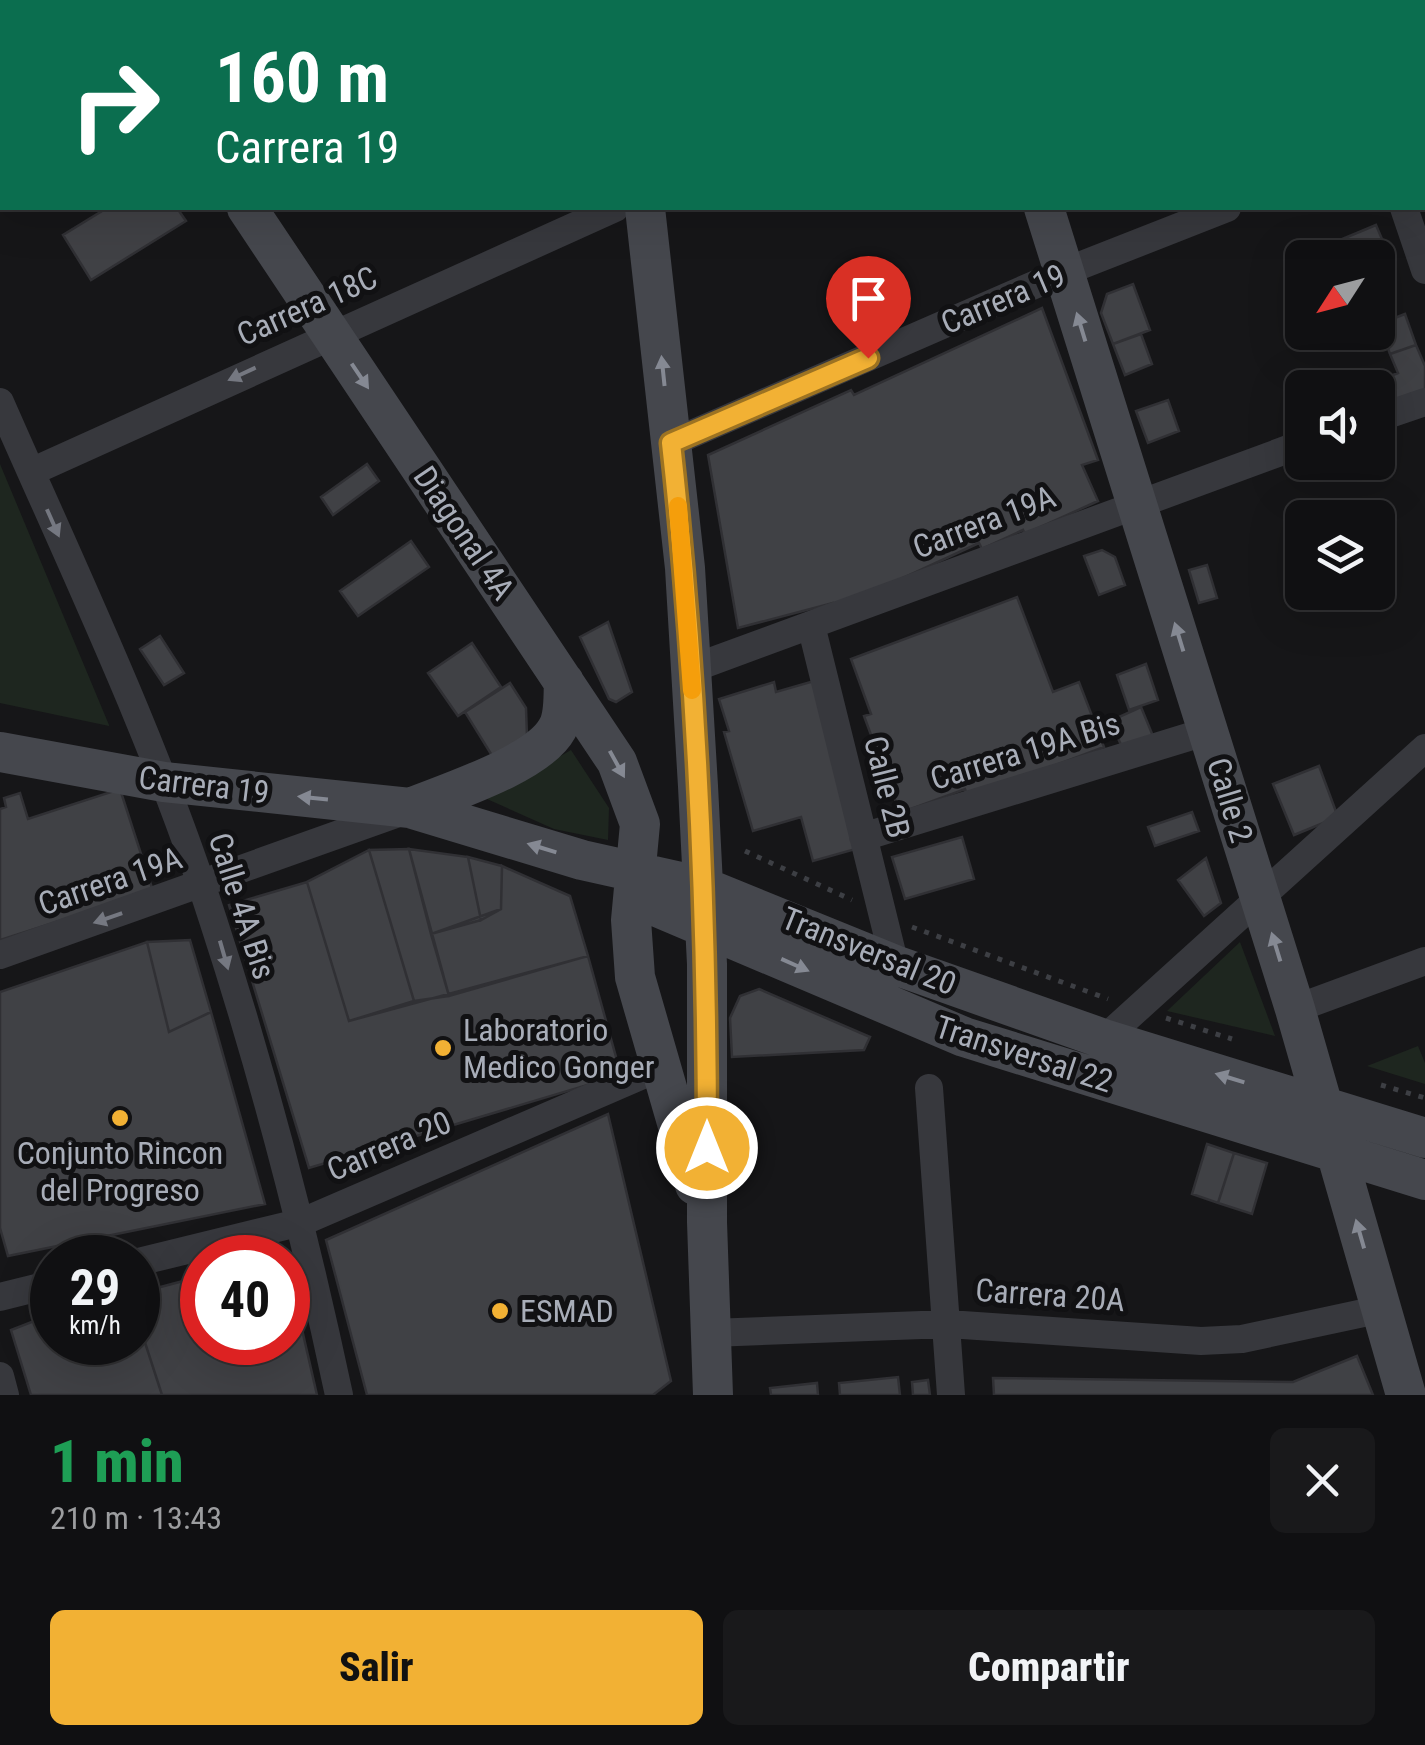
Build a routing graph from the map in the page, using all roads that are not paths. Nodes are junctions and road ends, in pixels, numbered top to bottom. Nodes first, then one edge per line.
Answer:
1 (248, 210) edge
2 (610, 210) edge
3 (645, 210) edge
4 (1045, 210) edge
5 (1222, 210) edge
6 (1405, 210) edge
7 (1425, 270) edge
8 (1064, 272) junction
9 (331, 333) junction
10 (0, 402) edge
11 (1425, 402) edge
12 (1395, 412) edge
13 (671, 443) junction
14 (1285, 450) edge
15 (31, 472) junction
16 (1136, 502) junction
17 (811, 625) junction
18 (691, 670) junction
19 (564, 682) junction
20 (1208, 731) junction
21 (1425, 748) edge
22 (0, 752) edge
23 (164, 782) junction
24 (410, 808) junction
25 (863, 837) junction
26 (635, 885) junction
27 (704, 886) junction
28 (201, 887) junction
29 (1260, 897) junction
30 (705, 927) junction
31 (0, 955) edge
32 (1425, 961) edge
33 (894, 965) junction
34 (1295, 1009) junction
35 (1104, 1039) junction
36 (659, 1068) junction
37 (929, 1088) dead end
38 (1324, 1108) junction
39 (1425, 1138) edge
40 (1337, 1154) junction
41 (1425, 1180) edge
42 (302, 1222) junction
43 (707, 1222) junction
44 (160, 1257) edge
45 (30, 1290) edge
46 (0, 1297) edge
47 (1382, 1309) junction
48 (948, 1324) junction
49 (711, 1334) junction
50 (0, 1376) edge
51 (709, 1392) edge
52 (5, 1395) edge
53 (339, 1395) edge
54 (951, 1395) edge
55 (1406, 1395) edge

1 - 9 street, Diagonal 4A
2 - 9 street, Carrera 18C
13 -> 3 street
4 - 8 street, Calle 2
5 - 8 street, Carrera 19
6 - 7 street
8 - 13 street, Carrera 19
16 -> 8 street, Calle 2
9 -> 15 street, Carrera 18C
9 -> 19 street, Diagonal 4A
10 - 15 street, Calle 4A Bis
11 - 12 street
13 - 18 street
14 - 16 street, Carrera 19A
15 -> 23 street, Calle 4A Bis
16 - 17 street, Carrera 19A
20 -> 16 street, Calle 2
17 - 18 street, Carrera 19A
17 - 25 street, Calle 2B
18 - 27 street
19 - 24 street
19 -> 26 street, Diagonal 4A
20 - 25 street, Carrera 19A Bis
20 - 29 street, Calle 2
21 - 29 street
22 - 23 street, Carrera 19
24 -> 23 street, Carrera 19
23 - 28 street, Calle 4A Bis
26 -> 24 street, Transversal 20
24 - 28 street, Carrera 19A
25 - 33 street, Calle 2B
26 - 27 street, Transversal 20
26 - 30 street, Transversal 22
26 - 36 street, Diagonal 4A
27 - 30 street
27 - 33 street, Transversal 20
28 -> 31 street, Carrera 19A
28 -> 42 street, Calle 4A Bis
34 -> 29 street, Calle 2
29 - 35 street
30 -> 40 street, Transversal 22
30 - 43 street
32 - 34 street
33 - 35 street, Transversal 20
34 - 38 street, Calle 2
38 -> 35 street, Transversal 20
36 - 42 street, Carrera 20
36 - 43 street, Diagonal 4A
37 - 48 street
38 - 39 street
38 - 40 street, Calle 2
40 - 41 street, Transversal 22
47 -> 40 street, Calle 2
42 - 44 street, Carrera 20
42 - 53 street, Calle 4A Bis
43 - 49 street
45 - 46 street
47 - 48 street, Carrera 20A
47 - 55 street, Calle 2
48 - 49 street, Carrera 20A
48 - 54 street
49 - 51 street
50 - 52 street

